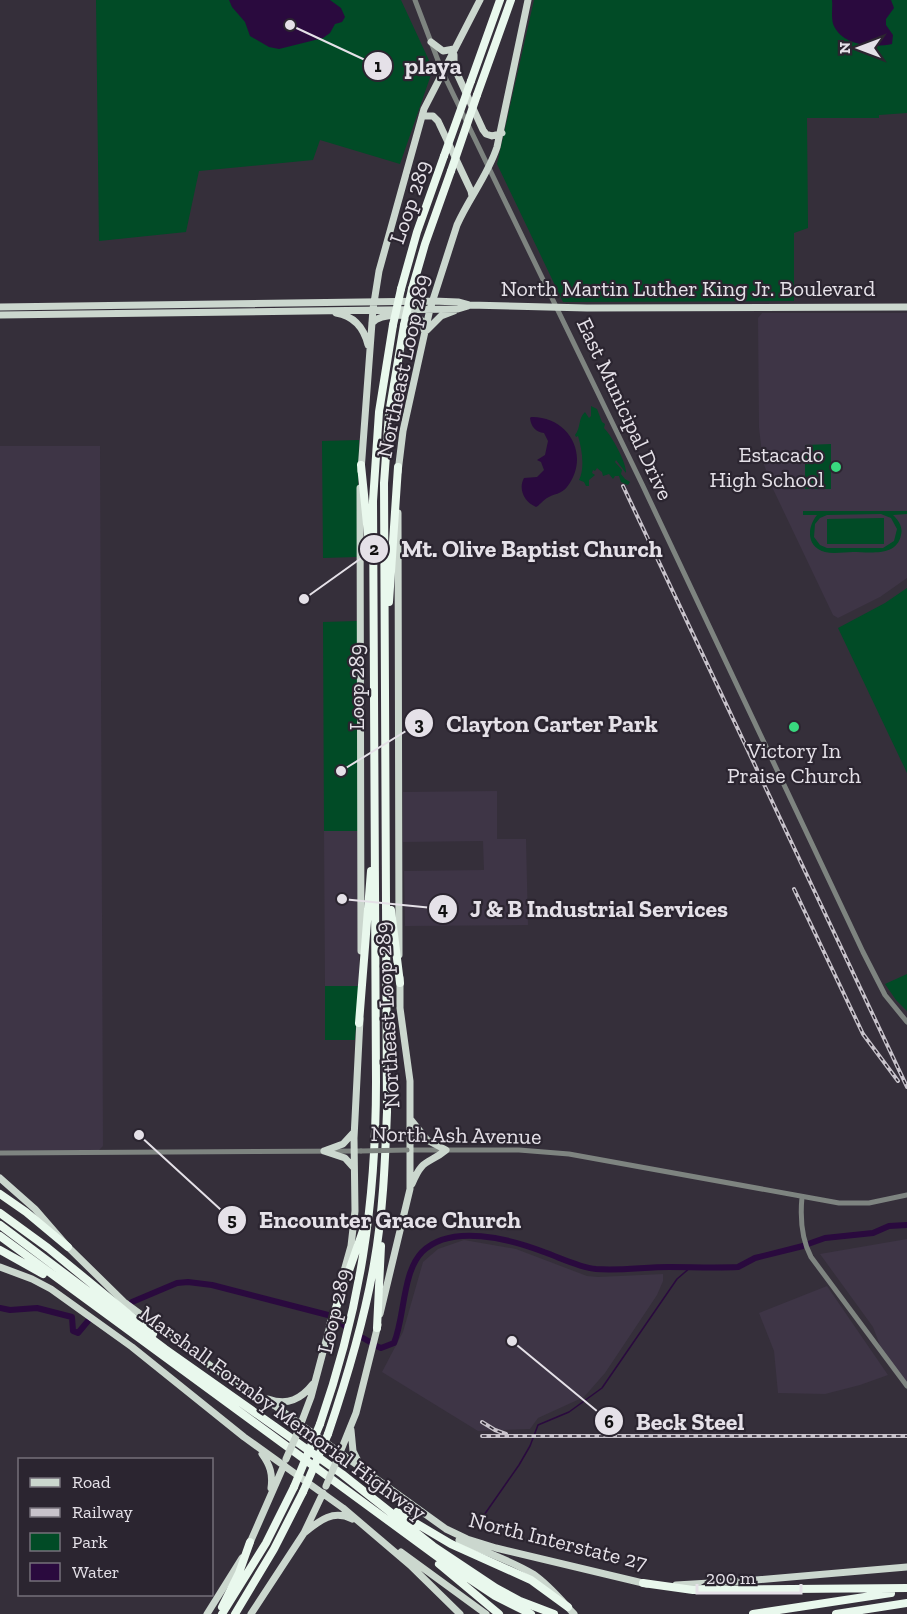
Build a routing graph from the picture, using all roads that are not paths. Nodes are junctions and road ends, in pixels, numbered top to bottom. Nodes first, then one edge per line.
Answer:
1 (415, 0) edge
2 (480, 0) edge
3 (500, 0) edge
4 (511, 0) edge
5 (528, 0) edge
6 (431, 42) junction
7 (454, 49) junction
8 (442, 71) junction
9 (422, 116) junction
10 (502, 133) junction
11 (490, 168) junction
12 (472, 196) junction
13 (307, 303) junction
14 (374, 305) junction
15 (431, 305) junction
16 (469, 305) junction
17 (907, 306) edge
18 (0, 307) edge
19 (557, 307) junction
20 (458, 309) junction
21 (318, 310) junction
22 (0, 315) edge
23 (372, 323) junction
24 (424, 335) junction
25 (369, 356) junction
26 (361, 465) junction
27 (398, 467) junction
28 (385, 654) junction
29 (374, 658) junction
30 (385, 776) junction
31 (375, 792) junction
32 (400, 983) junction
33 (907, 1022) edge
34 (359, 1023) junction
35 (410, 1118) junction
36 (355, 1130) junction
37 (408, 1150) junction
38 (446, 1150) junction
39 (324, 1151) junction
40 (358, 1151) junction
41 (0, 1153) edge
42 (354, 1170) junction
43 (375, 1170) junction
44 (0, 1178) edge
45 (384, 1188) junction
46 (410, 1189) junction
47 (0, 1194) edge
48 (907, 1195) edge
49 (802, 1197) junction
50 (0, 1213) edge
51 (0, 1225) edge
52 (0, 1236) edge
53 (68, 1247) junction
54 (0, 1250) edge
55 (0, 1267) edge
56 (99, 1309) junction
57 (330, 1325) junction
58 (377, 1328) junction
59 (195, 1370) junction
60 (315, 1382) junction
61 (907, 1386) edge
62 (258, 1396) junction
63 (300, 1425) junction
64 (352, 1425) junction
65 (257, 1446) junction
66 (338, 1457) junction
67 (284, 1463) junction
68 (364, 1472) junction
69 (342, 1474) junction
70 (322, 1495) junction
71 (269, 1500) junction
72 (434, 1521) junction
73 (367, 1527) junction
74 (304, 1533) junction
75 (407, 1534) junction
76 (250, 1542) junction
77 (907, 1567) edge
78 (643, 1583) junction
79 (907, 1589) edge
80 (906, 1603) edge
81 (567, 1607) junction
82 (207, 1614) edge
83 (220, 1614) edge
84 (235, 1614) edge
85 (251, 1614) edge
86 (460, 1614) edge
87 (486, 1614) edge
88 (499, 1614) edge
89 (531, 1614) edge
90 (554, 1614) edge
91 (574, 1614) edge
92 (753, 1614) edge
93 (836, 1614) edge
94 (871, 1614) edge

1 - 6 street, East Municipal Drive
2 - 7 main road, Northeast Loop 289
3 - 29 highway, Loop 289, bridge
4 - 28 highway, Loop 289, bridge
5 - 10 main road, Northeast Loop 289
6 - 7 main road
6 - 8 street, East Municipal Drive
7 - 8 main road, Northeast Loop 289
7 - 10 main road
8 - 9 main road, Northeast Loop 289
8 - 11 street, East Municipal Drive
9 - 12 main road
9 - 14 main road, Northeast Loop 289
10 - 11 main road, Northeast Loop 289
11 - 12 main road, Northeast Loop 289
11 - 19 street, East Municipal Drive
12 - 15 main road, Northeast Loop 289
13 - 14 main road, North Martin Luther King Jr. Boulevard
13 - 18 main road, North Martin Luther King Jr. Boulevard
13 - 21 main road
14 - 15 main road, North Martin Luther King Jr. Boulevard
14 - 21 main road, North Martin Luther King Jr. Boulevard
14 - 23 main road, Northeast Loop 289
15 - 16 main road, North Martin Luther King Jr. Boulevard
15 - 20 main road, North Martin Luther King Jr. Boulevard
15 - 24 main road, Northeast Loop 289
16 - 19 main road, North Martin Luther King Jr. Boulevard
16 - 20 main road, North Martin Luther King Jr. Boulevard
17 - 19 main road, North Martin Luther King Jr. Boulevard
19 - 33 street, East Municipal Drive
20 - 24 main road
21 - 22 main road, North Martin Luther King Jr. Boulevard
21 - 25 main road
23 - 24 main road
23 - 25 main road, Northeast Loop 289
24 - 27 main road, Northeast Loop 289
25 - 26 main road, Northeast Loop 289
26 - 29 highway
26 - 34 main road, Northeast Loop 289
27 - 28 highway
27 - 32 main road, Northeast Loop 289
28 - 30 highway, Loop 289
29 - 31 highway, Loop 289
30 - 32 highway
30 - 45 highway, Loop 289
31 - 34 highway
31 - 43 highway, Loop 289
32 - 35 main road, Northeast Loop 289
34 - 36 main road, Northeast Loop 289
35 - 37 main road, Northeast Loop 289
35 - 38 main road
36 - 39 main road
36 - 40 main road, Northeast Loop 289
37 - 38 street, North Ash Avenue
37 - 40 street, North Ash Avenue, bridge
37 - 46 main road, Northeast Loop 289
38 - 46 main road
38 - 49 street, North Ash Avenue
39 - 40 street, North Ash Avenue
39 - 41 street, North Ash Avenue
39 - 42 main road
40 - 42 main road, Northeast Loop 289
42 - 57 main road, Northeast Loop 289
43 - 57 highway
43 - 83 highway, Loop 289, bridge
44 - 53 main road, North Interstate 27
45 - 58 highway
45 - 84 highway, Loop 289, bridge
46 - 58 main road
47 - 53 highway
48 - 49 street, North Ash Avenue
49 - 61 street
50 - 59 highway
51 - 59 highway, Marshall Formby Memorial Highway
52 - 56 highway, Marshall Formby Memorial Highway
53 - 62 main road, North Interstate 27
54 - 56 highway
55 - 65 main road
56 - 75 highway, Marshall Formby Memorial Highway
57 - 60 main road, Northeast Loop 289
58 - 64 main road
59 - 69 highway, Marshall Formby Memorial Highway
60 - 62 main road
60 - 63 main road, Northeast Loop 289
62 - 63 main road, North Interstate 27
63 - 66 main road, North Interstate 27
63 - 67 main road, Northeast Loop 289, bridge
64 - 66 main road
64 - 68 main road
65 - 67 main road
65 - 71 main road
66 - 68 main road, North Interstate 27
66 - 70 main road, bridge
67 - 70 main road
67 - 71 main road, Northeast Loop 289
68 - 72 main road, North Interstate 27
69 - 81 highway
69 - 90 highway, Marshall Formby Memorial Highway
70 - 73 main road
70 - 74 main road
71 - 76 main road, Northeast Loop 289
72 - 78 main road, North Interstate 27
72 - 81 main road
73 - 74 main road
73 - 86 main road
73 - 87 main road
74 - 85 main road
75 - 88 highway
75 - 89 highway, Marshall Formby Memorial Highway
76 - 82 main road, Northeast Loop 289
76 - 83 highway
77 - 78 main road, North Interstate 27
78 - 79 highway
79 - 92 highway
80 - 93 highway
80 - 94 highway
81 - 91 main road

